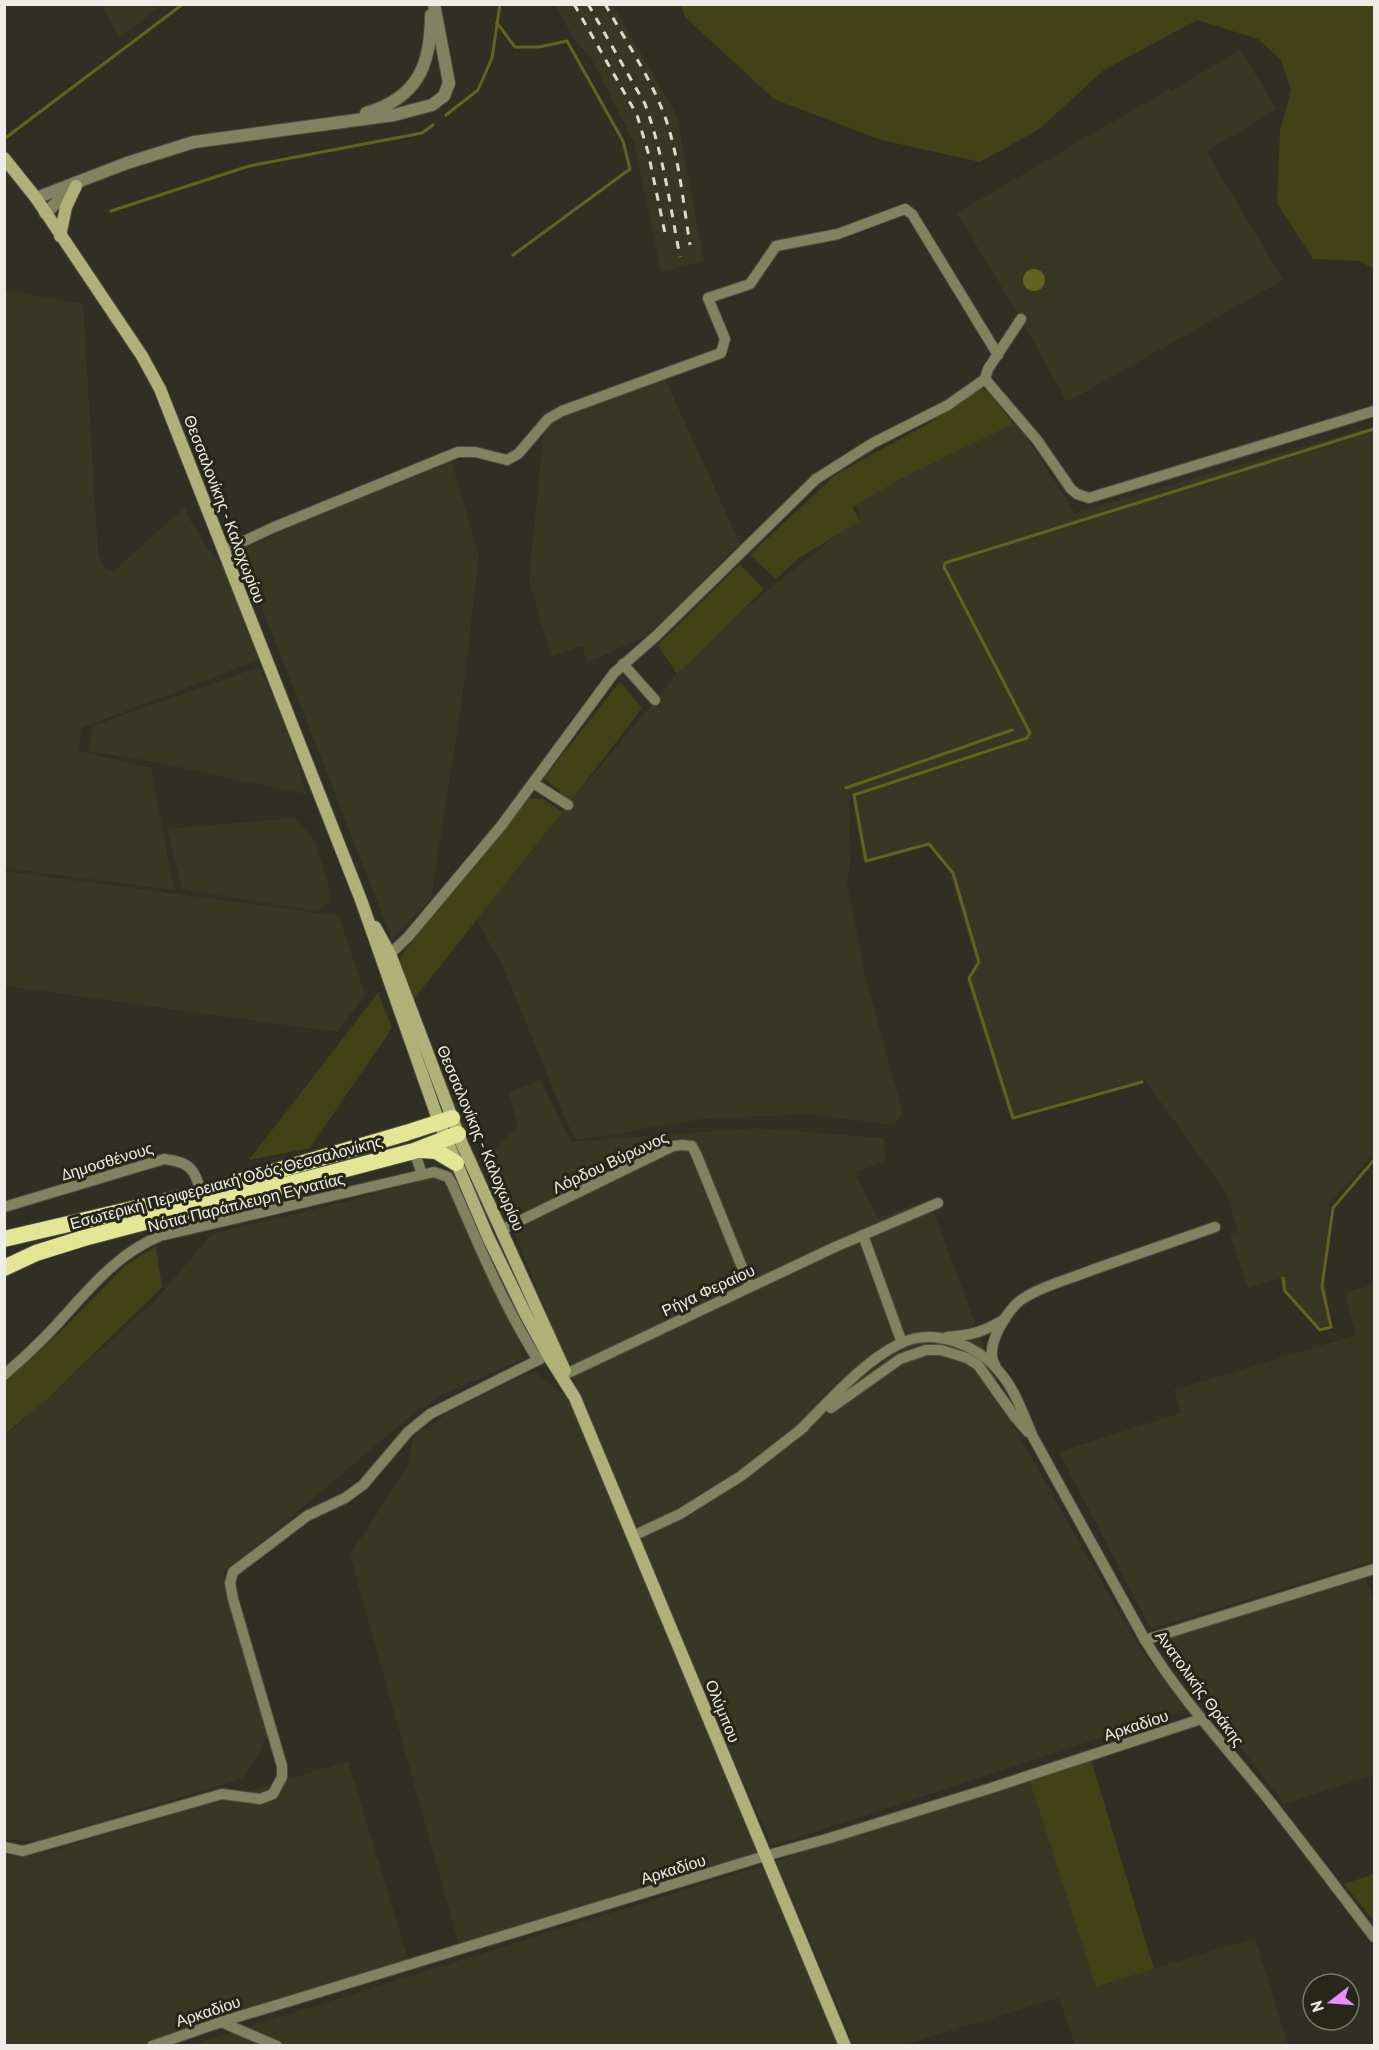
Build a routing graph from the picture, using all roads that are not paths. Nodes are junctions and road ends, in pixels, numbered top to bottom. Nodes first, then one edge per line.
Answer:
1 (433, 4) edge
2 (345, 122) junction
3 (4, 158) edge
4 (80, 183) junction
5 (36, 198) junction
6 (45, 213) junction
7 (60, 236) junction
8 (1021, 319) dead end
9 (998, 355) junction
10 (985, 379) junction
11 (1374, 411) edge
12 (223, 551) junction
13 (623, 664) junction
14 (655, 700) dead end
15 (534, 783) junction
16 (568, 805) dead end
17 (361, 900) junction
18 (392, 959) junction
19 (445, 1120) junction
20 (452, 1137) junction
21 (414, 1150) junction
22 (456, 1162) junction
23 (422, 1174) junction
24 (201, 1192) junction
25 (938, 1203) dead end
26 (4, 1207) edge
27 (1215, 1227) dead end
28 (501, 1230) junction
29 (33, 1232) junction
30 (863, 1235) junction
31 (4, 1239) edge
32 (4, 1245) edge
33 (4, 1268) edge
34 (750, 1287) junction
35 (1005, 1318) junction
36 (984, 1331) junction
37 (940, 1337) junction
38 (995, 1337) junction
39 (902, 1342) junction
40 (976, 1352) junction
41 (547, 1354) junction
42 (958, 1355) junction
43 (978, 1365) junction
44 (566, 1374) junction
45 (4, 1375) edge
46 (1002, 1375) junction
47 (571, 1389) junction
48 (799, 1431) junction
49 (1033, 1437) junction
50 (633, 1536) junction
51 (1374, 1569) edge
52 (1145, 1640) junction
53 (1202, 1719) junction
54 (4, 1848) edge
55 (765, 1856) junction
56 (1374, 1937) edge
57 (221, 2022) junction
58 (152, 2046) edge
59 (277, 2046) edge
60 (845, 2046) edge

1 - 2 street
1 - 2 street
2 - 4 street
3 - 5 main road, Θεσσαλονίκης - Καλοχωρίου
4 - 5 street
4 - 6 street
4 - 7 main road
5 - 6 main road, Θεσσαλονίκης - Καλοχωρίου
6 - 7 main road, Θεσσαλονίκης - Καλοχωρίου
7 - 12 main road, Θεσσαλονίκης - Καλοχωρίου
8 - 9 street
9 - 10 street
9 - 12 street
10 - 11 street
10 - 13 street
12 - 17 main road, Θεσσαλονίκης - Καλοχωρίου
13 - 14 street
13 - 15 street
15 - 16 street
15 - 18 street
17 - 18 main road, Θεσσαλονίκης - Καλοχωρίου
17 - 19 main road, Θεσσαλονίκης - Καλοχωρίου
18 - 19 main road, Θεσσαλονίκης - Καλοχωρίου
19 - 20 main road, Θεσσαλονίκης - Καλοχωρίου
19 - 24 highway, Εσωτερική Περιφερειακή Οδός Θεσσαλονίκης
20 - 21 highway, Εσωτερική Περιφερειακή Οδός Θεσσαλονίκης
20 - 22 main road, Θεσσαλονίκης - Καλοχωρίου
20 - 28 main road, Θεσσαλονίκης - Καλοχωρίου
21 - 22 highway
21 - 23 street
21 - 33 highway, Εσωτερική Περιφερειακή Οδός Θεσσαλονίκης
22 - 41 main road, Θεσσαλονίκης - Καλοχωρίου
23 - 41 street
23 - 45 street, Νότια Παράπλευρη Εγνατίας
24 - 26 street, Δημοσθένους
24 - 29 highway, Εσωτερική Περιφερειακή Οδός Θεσσαλονίκης
25 - 30 street, Ρήγα Φεραίου
27 - 35 street
28 - 34 street, Λόρδου Βύρωνος
28 - 41 main road, Θεσσαλονίκης - Καλοχωρίου
29 - 31 highway, Εσωτερική Περιφερειακή Οδός Θεσσαλονίκης
29 - 32 highway
30 - 34 street, Ρήγα Φεραίου
30 - 39 street
34 - 44 street, Ρήγα Φεραίου
35 - 36 street
35 - 38 street
36 - 37 street
36 - 40 street
37 - 39 street, Ανατολικής Θράκης
37 - 40 street, Ανατολικής Θράκης
38 - 40 street
38 - 46 street
39 - 48 street, Ανατολικής Θράκης
40 - 42 street
40 - 43 street
40 - 46 street, Ανατολικής Θράκης
41 - 44 main road, Θεσσαλονίκης - Καλοχωρίου
41 - 47 main road
41 - 54 street
42 - 43 street, Ανατολικής Θράκης
42 - 48 street, Ανατολικής Θράκης
43 - 49 street, Ανατολικής Θράκης
44 - 47 main road, Θεσσαλονίκης - Καλοχωρίου
46 - 49 street, Ανατολικής Θράκης
47 - 50 main road, Ολύμπου
48 - 50 street, Ανατολικής Θράκης
49 - 52 street, Ανατολικής Θράκης
50 - 55 main road, Ολύμπου
51 - 52 street
52 - 53 street, Ανατολικής Θράκης
53 - 55 street, Αρκαδίου
53 - 56 street, Ανατολικής Θράκης
55 - 57 street, Αρκαδίου
55 - 60 main road, Ολύμπου
57 - 58 street, Αρκαδίου
57 - 59 street

